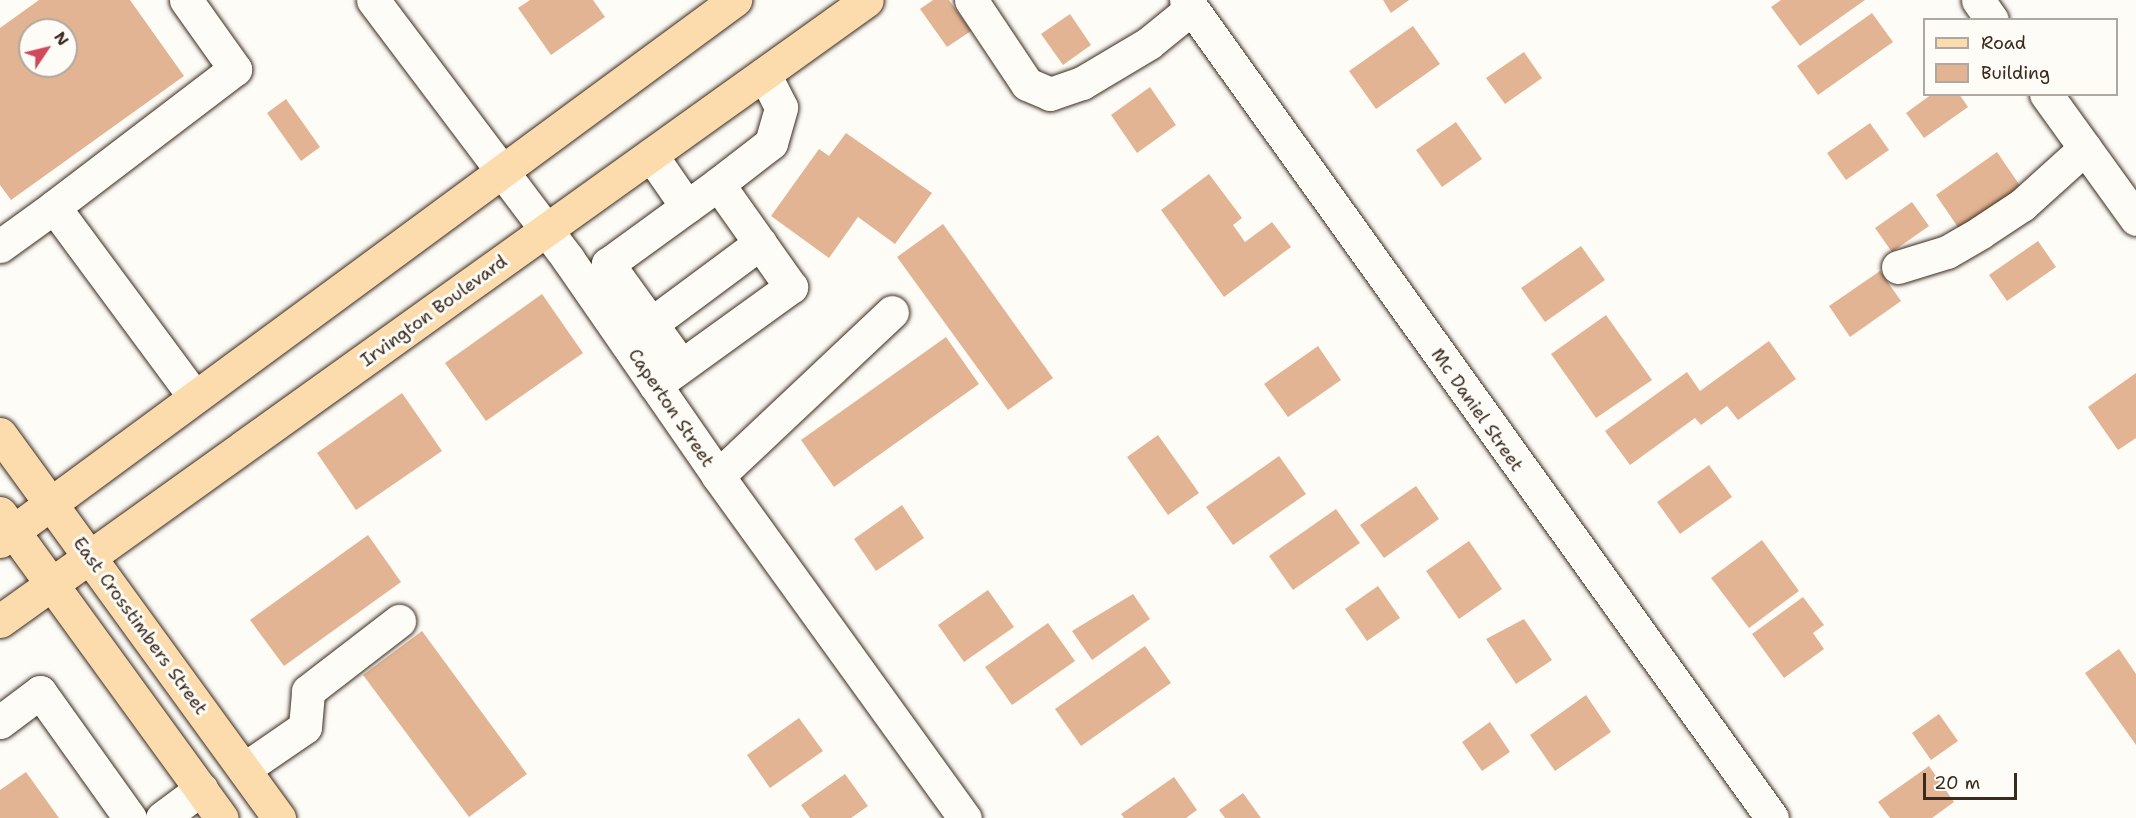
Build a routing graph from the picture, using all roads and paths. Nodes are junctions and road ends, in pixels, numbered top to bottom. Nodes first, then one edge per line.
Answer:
1 (186, 0) edge
2 (373, 0) edge
3 (735, 0) edge
4 (867, 0) edge
5 (971, 0) edge
6 (1978, 0) edge
7 (1189, 4) edge
8 (1991, 18) edge
9 (764, 75) junction
10 (2047, 96) edge
11 (2085, 148) junction
12 (651, 155) junction
13 (501, 171) junction
14 (718, 184) junction
15 (54, 207) junction
16 (687, 207) junction
17 (2136, 219) edge
18 (546, 230) junction
19 (760, 243) junction
20 (0, 246) edge
21 (1898, 267) dead end
22 (892, 312) dead end
23 (651, 324) junction
24 (681, 365) junction
25 (655, 385) junction
26 (193, 395) junction
27 (0, 434) edge
28 (718, 476) junction
29 (50, 503) junction
30 (4, 529) edge
31 (91, 557) junction
32 (52, 584) junction
33 (0, 621) edge
34 (399, 621) dead end
35 (0, 722) edge
36 (244, 769) junction
37 (201, 789) junction
38 (130, 818) edge
39 (162, 818) edge
40 (222, 818) edge
41 (279, 818) edge
42 (965, 818) edge
43 (1772, 818) edge

1 - 15 street
2 - 13 street, Caperton Street
3 - 13 main road
4 - 9 main road, Irvington Boulevard
5 - 7 street
6 - 8 street
7 - 43 street, Mc Daniel Street
9 - 12 main road, Irvington Boulevard
9 - 14 street
10 - 11 street
11 - 17 street
11 - 21 street
12 - 16 street
12 - 18 main road, Irvington Boulevard
13 - 18 street, Caperton Street
13 - 26 main road
14 - 16 street
14 - 19 street
15 - 20 street
15 - 26 street
16 - 23 street
18 - 25 street, Caperton Street
18 - 31 main road, Irvington Boulevard
19 - 23 street
19 - 24 street
22 - 28 street
23 - 24 street
24 - 25 street
25 - 28 street, Caperton Street
26 - 29 main road
27 - 29 main road, East Crosstimbers Street
28 - 42 street, Caperton Street
29 - 30 main road
29 - 31 main road, East Crosstimbers Street
30 - 32 main road
31 - 32 main road, Irvington Boulevard
31 - 36 main road, East Crosstimbers Street
32 - 33 main road, Irvington Boulevard
32 - 37 main road
34 - 36 street
35 - 38 street
36 - 41 main road, East Crosstimbers Street
37 - 39 street
37 - 40 main road

